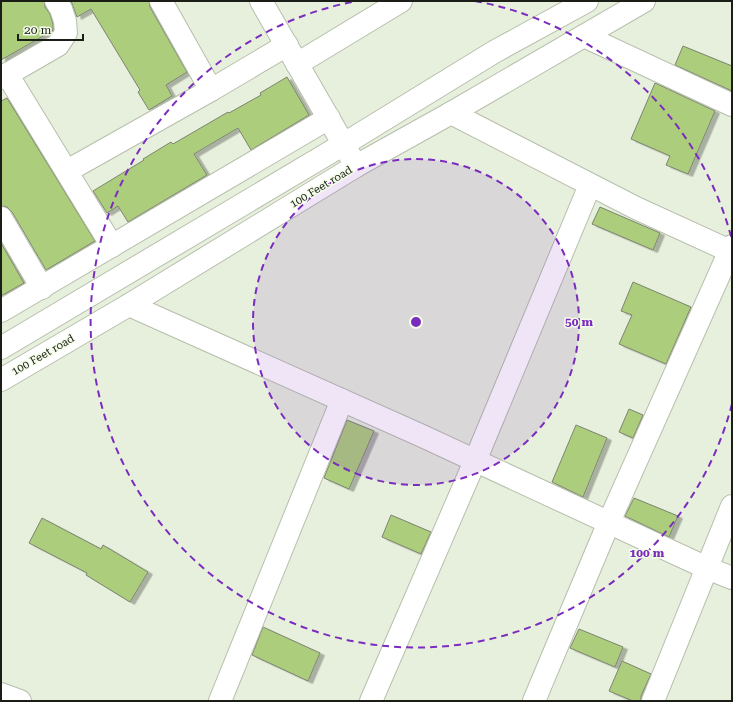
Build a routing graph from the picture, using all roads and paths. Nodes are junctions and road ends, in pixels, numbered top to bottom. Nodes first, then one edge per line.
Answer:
1 (56, 1) edge
2 (161, 1) edge
3 (260, 1) edge
4 (401, 1) edge
5 (587, 1) edge
6 (644, 1) edge
7 (584, 36) junction
8 (292, 54) junction
9 (4, 76) edge
10 (211, 90) junction
11 (732, 104) edge
12 (451, 113) junction
13 (328, 118) junction
14 (344, 144) junction
15 (356, 166) junction
16 (66, 171) junction
17 (590, 185) junction
18 (1, 218) edge
19 (112, 246) junction
20 (731, 250) edge
21 (42, 288) junction
22 (129, 304) junction
23 (1, 311) edge
24 (1, 348) edge
25 (1, 380) edge
26 (342, 400) junction
27 (475, 461) junction
28 (732, 506) edge
29 (609, 522) junction
30 (708, 568) junction
31 (732, 578) edge
32 (1, 694) edge
33 (20, 701) edge
34 (220, 701) edge
35 (371, 701) edge
36 (534, 701) edge
37 (653, 701) edge

1 - 9 street
2 - 10 street
3 - 8 street
4 - 8 street
5 - 14 street
6 - 7 street, 100 Feet road
7 - 11 street
7 - 12 street, 100 Feet road
8 - 10 street
8 - 13 street
9 - 16 street
10 - 16 street
12 - 15 street, 100 Feet road
12 - 17 street
13 - 14 street
13 - 19 street
14 - 15 street
14 - 24 street
15 - 22 street, 100 Feet road
16 - 19 street
17 - 20 street
17 - 27 street
18 - 21 street
19 - 21 street
20 - 29 street
21 - 23 street
22 - 25 street, 100 Feet road
22 - 26 street
26 - 27 street
26 - 34 street
27 - 29 street
27 - 35 street
28 - 30 street
29 - 30 street
29 - 36 street
30 - 31 street
30 - 37 street
32 - 33 street

